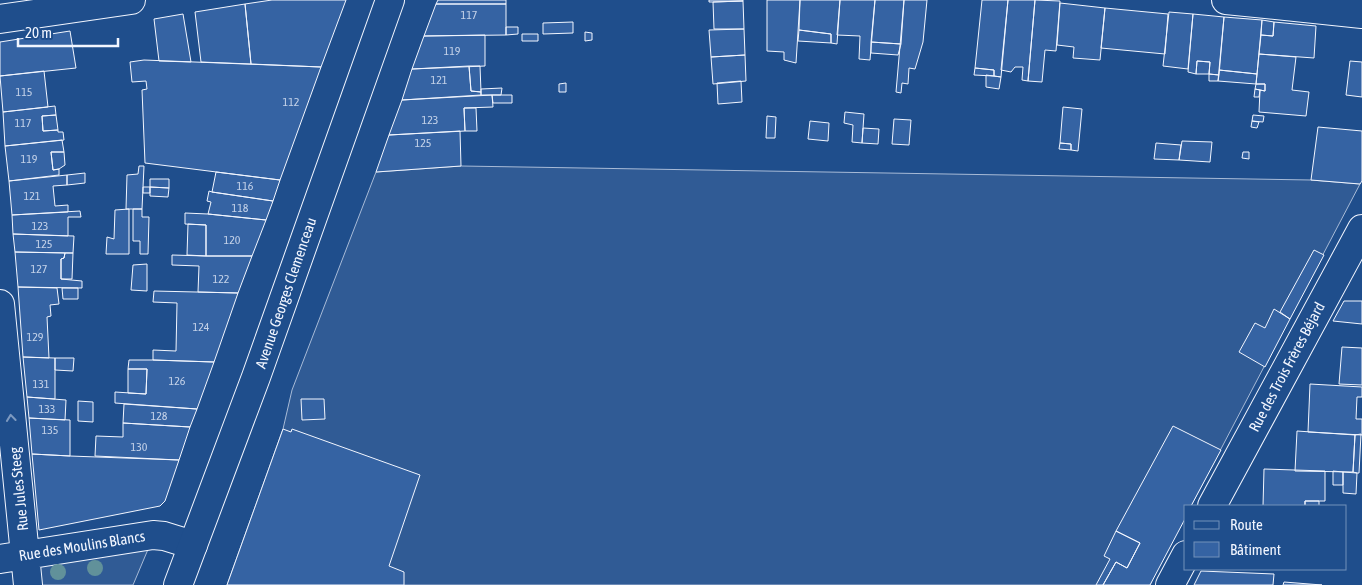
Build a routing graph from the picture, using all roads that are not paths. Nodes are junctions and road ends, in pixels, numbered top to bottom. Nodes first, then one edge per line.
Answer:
1 (131, 0) edge
2 (390, 0) edge
3 (1226, 0) edge
4 (1362, 14) edge
5 (0, 19) edge
6 (1362, 228) edge
7 (0, 304) edge
8 (1213, 505) edge
9 (192, 544) junction
10 (13, 556) edge
11 (1184, 560) edge
12 (28, 585) edge
13 (178, 585) edge
14 (1170, 585) edge

1 - 5 street
2 - 9 street, Avenue Georges Clemenceau
3 - 4 street
6 - 8 street, Rue des Trois Frères Béjard
10 -> 7 street, Rue Jules Steeg
9 - 10 street, Rue des Moulins Blancs
9 - 13 street, Avenue Georges Clemenceau
10 - 12 street, Rue Jules Steeg
11 - 14 street

